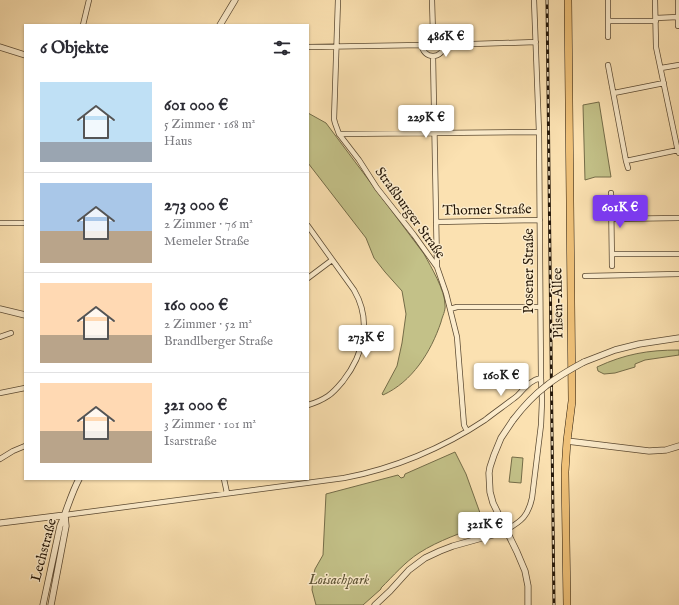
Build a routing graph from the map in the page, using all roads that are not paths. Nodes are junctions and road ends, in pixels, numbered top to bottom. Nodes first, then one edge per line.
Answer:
1 (89, 0) edge
2 (235, 0) edge
3 (338, 0) edge
4 (432, 0) edge
5 (534, 0) edge
6 (568, 0) edge
7 (608, 0) edge
8 (655, 0) edge
9 (678, 0) edge
10 (678, 18) junction
11 (656, 20) junction
12 (608, 21) junction
13 (83, 24) edge
14 (221, 24) edge
15 (678, 26) dead end
16 (432, 34) junction
17 (608, 37) dead end
18 (536, 42) junction
19 (422, 45) junction
20 (443, 45) junction
21 (337, 46) junction
22 (0, 47) edge
23 (309, 47) edge
24 (24, 55) edge
25 (433, 56) junction
26 (608, 65) dead end
27 (679, 65) edge
28 (661, 68) junction
29 (664, 83) junction
30 (614, 93) junction
31 (539, 132) junction
32 (434, 133) junction
33 (339, 134) junction
34 (678, 149) edge
35 (626, 161) junction
36 (628, 168) dead end
37 (611, 193) dead end
38 (679, 218) edge
39 (611, 219) junction
40 (540, 220) junction
41 (436, 222) junction
42 (0, 223) edge
43 (24, 223) edge
44 (309, 227) edge
45 (612, 254) junction
46 (679, 254) edge
47 (332, 260) junction
48 (612, 266) dead end
49 (437, 267) junction
50 (679, 274) edge
51 (585, 276) dead end
52 (309, 277) edge
53 (540, 307) junction
54 (0, 309) edge
55 (450, 309) junction
56 (24, 315) edge
57 (11, 333) dead end
58 (0, 337) edge
59 (679, 338) edge
60 (665, 340) junction
61 (679, 341) edge
62 (541, 378) junction
63 (24, 388) edge
64 (0, 394) edge
65 (309, 405) edge
66 (467, 431) junction
67 (567, 441) junction
68 (24, 446) edge
69 (679, 446) edge
70 (0, 459) edge
71 (78, 480) edge
72 (224, 480) edge
73 (227, 493) junction
74 (64, 515) junction
75 (0, 523) edge
76 (506, 530) junction
77 (43, 605) edge
78 (51, 605) edge
79 (374, 605) edge
80 (528, 605) edge
81 (567, 605) edge

1 - 13 street
2 - 14 street
3 - 21 street
4 - 16 street
5 - 18 street, Posener Straße
6 - 67 main road, Pilsen-Allee
7 - 12 street
8 - 11 street
9 - 10 street
10 - 11 street
10 - 15 street
11 - 12 street
11 - 28 street
12 - 17 street
16 - 19 street
16 - 20 street
18 - 20 street
18 - 31 street, Posener Straße
19 - 21 street
19 - 25 street
20 - 25 street
21 - 23 street
21 - 33 street
22 - 24 street
25 - 32 street
26 - 30 street
27 - 28 street
28 - 29 street
29 - 30 street
29 - 34 street
30 - 35 street
31 - 32 street
31 - 40 street, Posener Straße
32 - 33 street
32 - 41 street
33 - 49 street, Straßburger Straße
34 - 35 street
35 - 36 street
37 - 39 street
38 - 39 street
39 - 45 street
40 - 41 street, Thorner Straße
40 - 53 street, Posener Straße
41 - 49 street
42 - 43 street
44 - 47 street
45 - 46 street
45 - 48 street
47 - 52 street
47 - 65 street
49 - 55 street, Straßburger Straße
50 - 51 street
53 - 55 street
53 - 62 street, Posener Straße
54 - 56 street
55 - 66 street, Straßburger Straße
57 - 58 street
59 - 60 street
60 - 61 street
60 - 76 street, bridge
62 - 66 street
62 - 76 street, Posener Straße
63 - 64 street
66 - 73 street
67 - 69 street
67 - 81 main road, Pilsen-Allee
68 - 70 street
71 - 74 street
72 - 73 street
73 - 74 street
74 - 75 street
74 - 77 street, Lechstraße
74 - 78 street, Lechstraße
76 - 79 street
76 - 80 street

